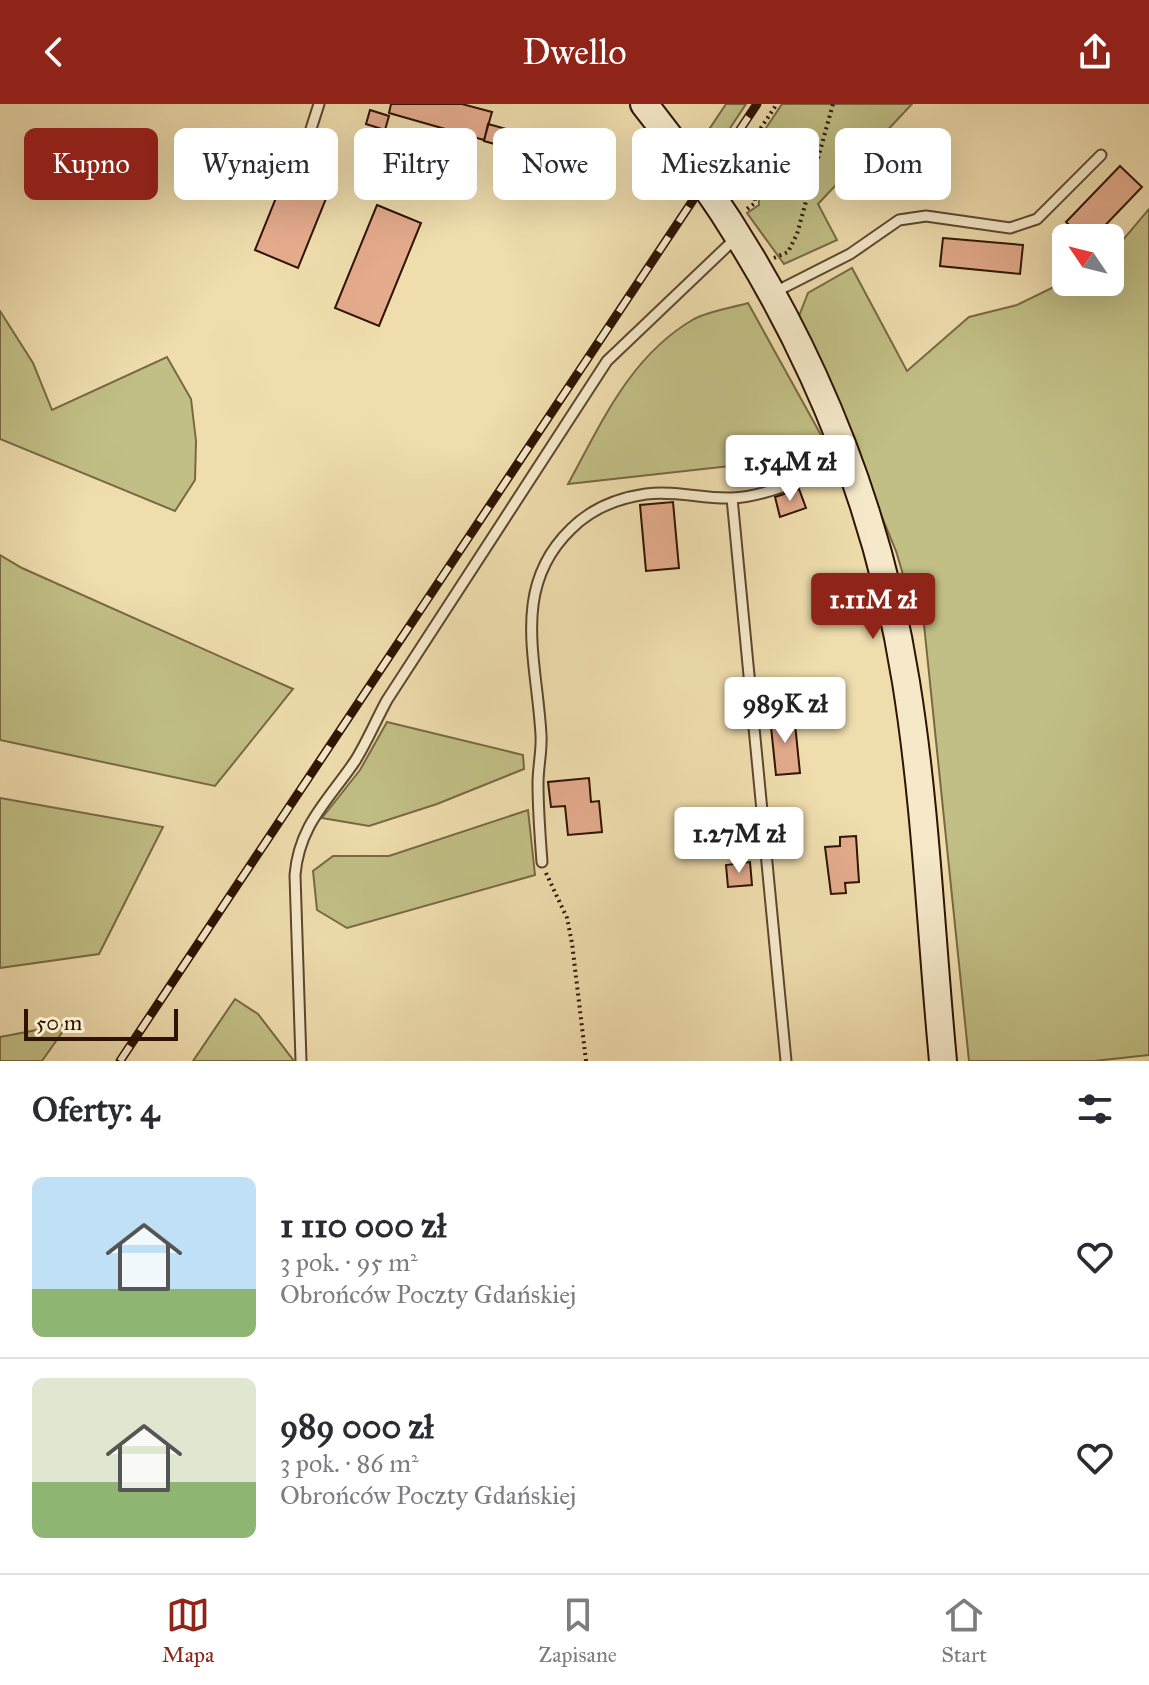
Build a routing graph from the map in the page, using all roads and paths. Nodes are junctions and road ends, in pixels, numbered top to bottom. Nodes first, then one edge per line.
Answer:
1 (319, 104) edge
2 (644, 104) edge
3 (777, 104) edge
4 (833, 104) edge
5 (311, 128) edge
6 (761, 128) edge
7 (1101, 155) dead end
8 (755, 200) edge
9 (740, 224) junction
10 (757, 266) junction
11 (772, 293) junction
12 (848, 457) junction
13 (732, 498) junction
14 (542, 862) joint
15 (301, 1061) edge
16 (586, 1061) edge
17 (786, 1061) edge
18 (943, 1061) edge

1 - 5 lane
2 - 9 main road
3 - 6 path
4 - 10 path
7 - 11 lane
8 - 9 path
9 - 10 main road
9 - 15 lane
10 - 11 main road
11 - 12 main road
12 - 13 lane
12 - 18 main road
13 - 14 lane
13 - 17 lane
14 - 16 path

